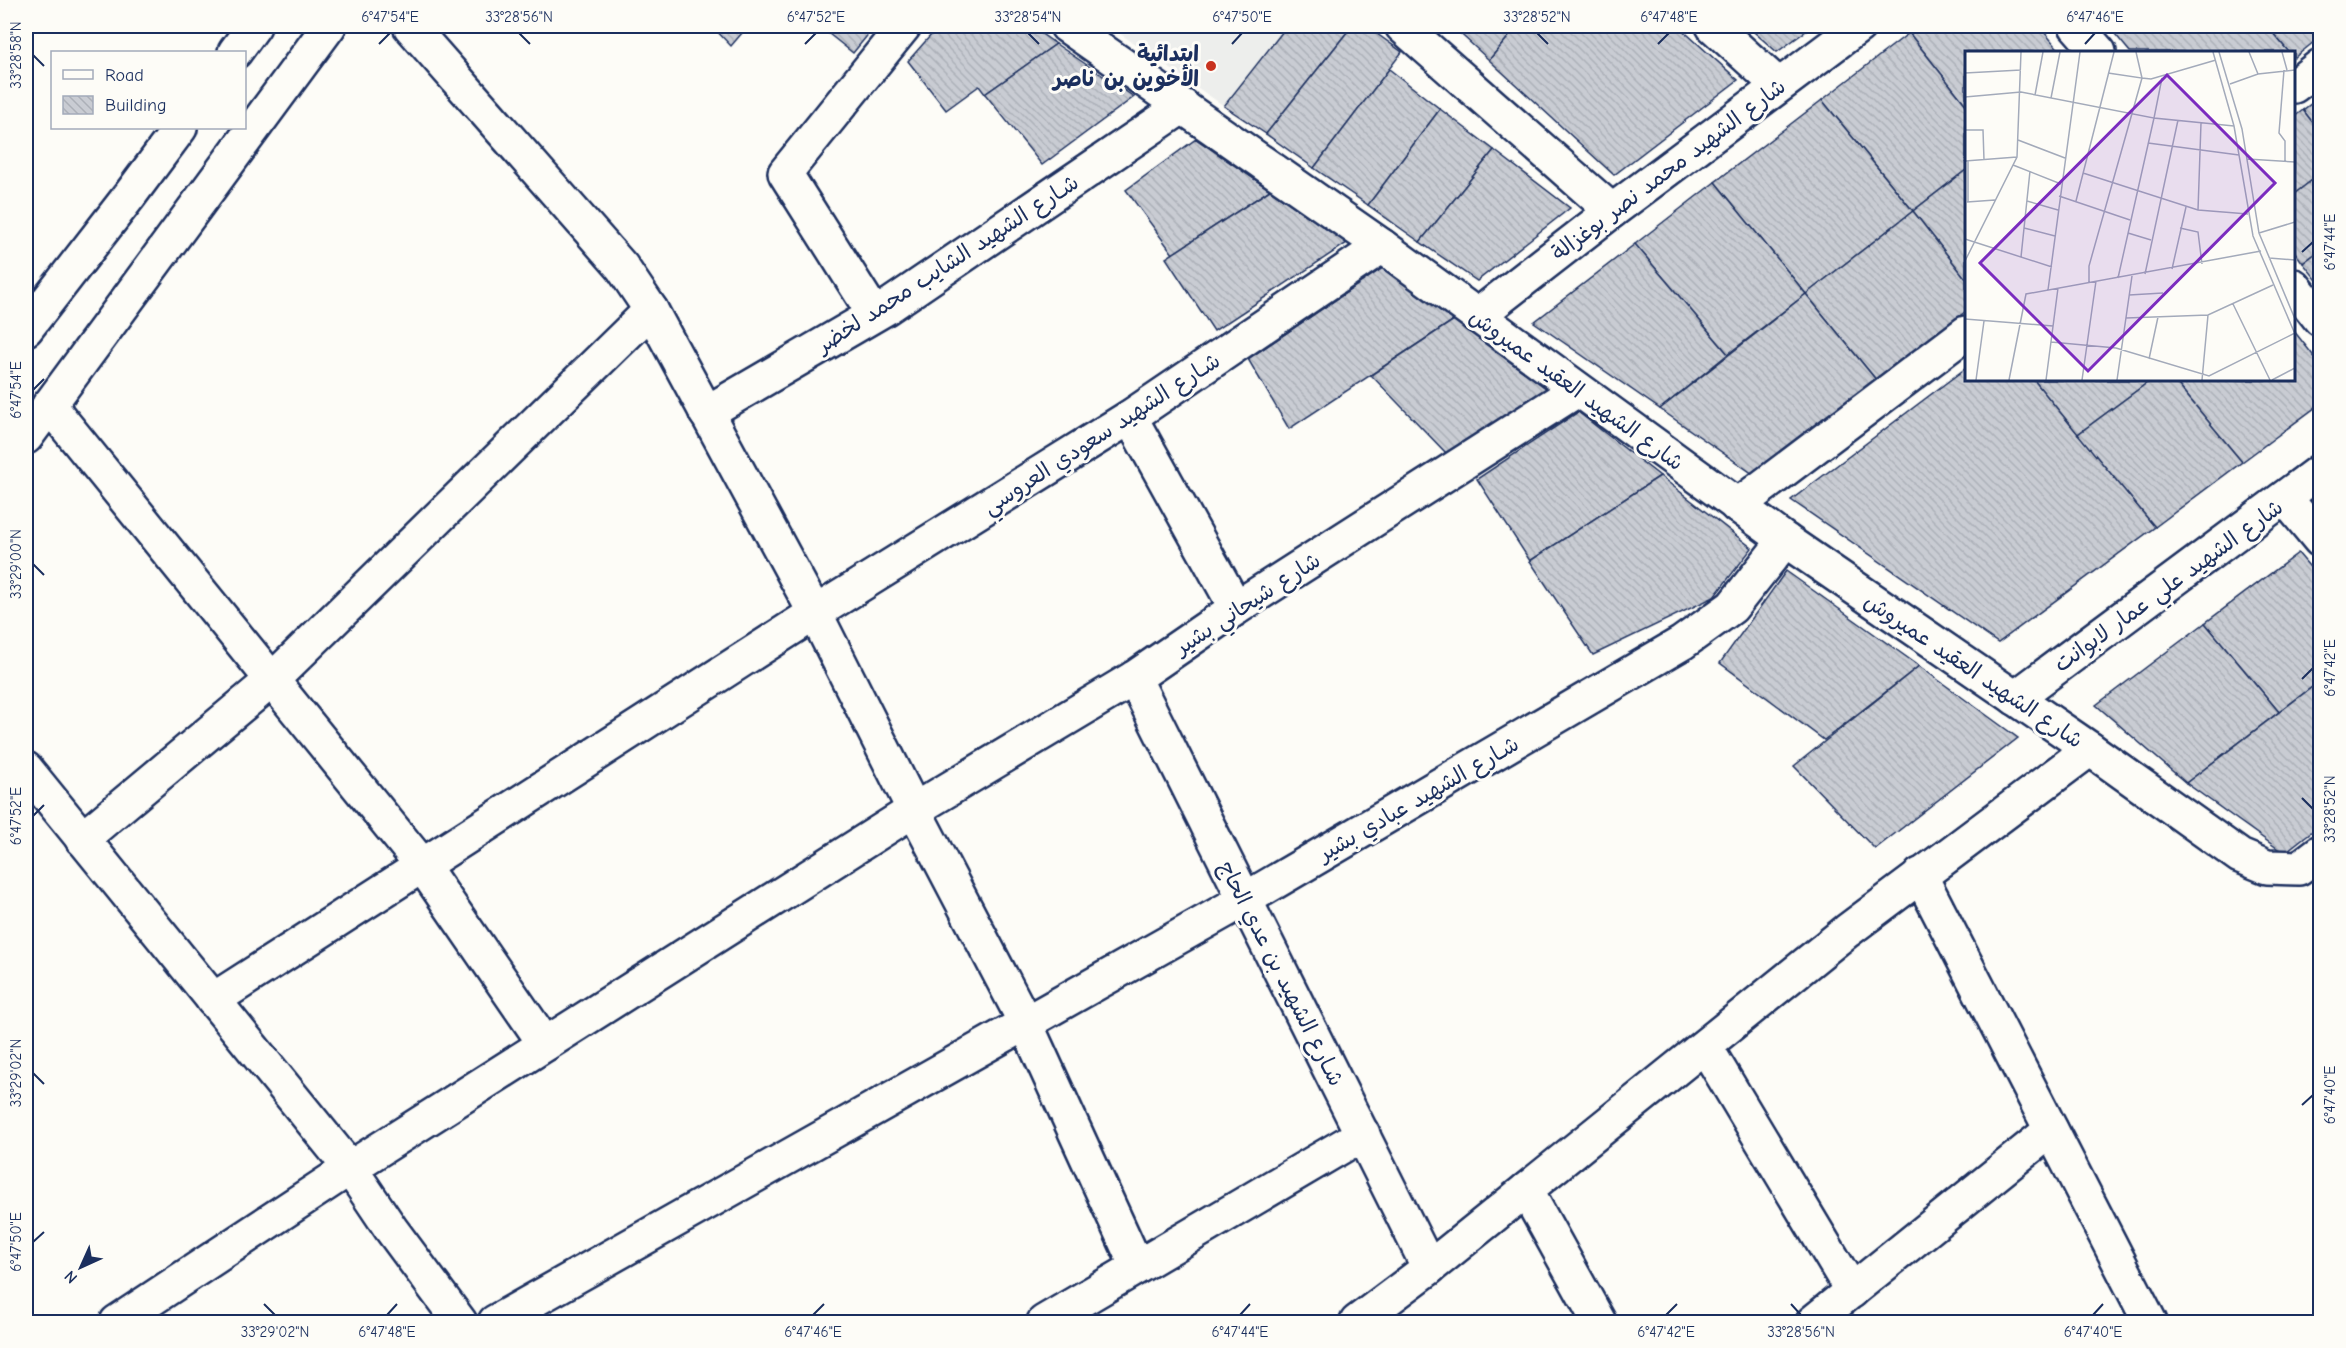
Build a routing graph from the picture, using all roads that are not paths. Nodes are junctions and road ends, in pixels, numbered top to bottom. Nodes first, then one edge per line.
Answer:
1 (254, 26) edge
2 (329, 26) edge
3 (410, 26) edge
4 (904, 26) edge
5 (1067, 26) edge
6 (1402, 26) edge
7 (1713, 26) edge
8 (1859, 26) edge
9 (2076, 26) edge
10 (236, 51) edge
11 (2098, 51) edge
12 (2320, 66) edge
13 (1778, 85) junction
14 (2295, 85) edge
15 (1183, 106) junction
16 (179, 129) edge
17 (1612, 211) junction
18 (1382, 246) junction
19 (2295, 287) edge
20 (651, 310) junction
21 (874, 314) junction
22 (1477, 316) junction
23 (2320, 319) edge
24 (26, 329) edge
25 (1965, 334) edge
26 (1577, 390) junction
27 (49, 405) junction
28 (706, 413) junction
29 (1130, 417) junction
30 (26, 437) edge
31 (2320, 471) edge
32 (2286, 499) junction
33 (1737, 506) junction
34 (1785, 540) junction
35 (2320, 540) edge
36 (1236, 608) junction
37 (815, 613) junction
38 (1134, 678) junction
39 (272, 680) junction
40 (2014, 698) junction
41 (2090, 749) junction
42 (26, 769) edge
43 (914, 810) junction
44 (82, 839) junction
45 (2320, 852) edge
46 (422, 866) junction
47 (1920, 875) junction
48 (1244, 900) junction
49 (213, 1000) junction
50 (1025, 1022) junction
51 (545, 1044) junction
52 (1705, 1046) junction
53 (2051, 1130) junction
54 (1363, 1134) junction
55 (350, 1168) junction
56 (1526, 1190) junction
57 (1137, 1267) junction
58 (1429, 1268) junction
59 (1852, 1291) junction
60 (117, 1323) edge
61 (460, 1323) edge
62 (495, 1323) edge
63 (1044, 1323) edge
64 (1357, 1323) edge
65 (1599, 1323) edge
66 (1813, 1323) edge
67 (2150, 1323) edge

1 - 10 main road
2 - 27 main road
3 - 20 main road
4 - 21 main road
5 - 15 main road, شارع الشهيد العقيد عميروش
6 - 17 main road
7 - 13 main road
8 - 13 main road, شارع الشهيد محمد نصر بوغزالة
9 - 11 main road
12 - 14 main road
13 - 17 main road, شارع الشهيد محمد نصر بوغزالة
15 - 18 main road, شارع الشهيد العقيد عميروش
15 - 21 main road, شـارع الشهيد الشايب محمد لخضر
16 - 24 main road
17 - 22 main road, شارع الشهيد محمد نصر بوغزالة
18 - 22 main road, شارع الشهيد العقيد عميروش
18 - 29 main road, شـارع الشهيد سعودي العروسي
19 - 23 main road
20 - 28 main road
20 - 39 main road
21 - 28 main road, شـارع الشهيد الشايب محمد لخضر
22 - 26 main road, شارع الشهيد العقيد عميروش
25 - 33 main road
26 - 33 main road, شارع الشهيد العقيد عميروش
26 - 36 main road, شارع شيحاني بشير
27 - 30 main road
27 - 39 main road
28 - 37 main road
29 - 36 main road
29 - 37 main road, شـارع الشهيد سعودي العروسي
31 - 32 main road, شارع الشهيد علي عمار لابوانت
32 - 35 main road
32 - 40 main road, شارع الشهيد علي عمار لابوانت
33 - 34 main road, شارع الشهيد العقيد عميروش
34 - 40 main road, شارع الشهيد العقيد عميروش
34 - 48 main road, شـارع الشهيد عبادي بشير
36 - 38 main road, شارع شيحاني بشير
37 - 43 main road
37 - 46 main road, شـارع الشهيد سعودي العروسي
38 - 43 main road, شارع شيحاني بشير
38 - 48 main road, شـارع الشهيد بن عدي الحاج
39 - 44 main road
39 - 46 main road
40 - 41 main road, شارع الشهيد العقيد عميروش
41 - 45 main road, شارع الشهيد العقيد عميروش
41 - 47 main road
42 - 44 main road
43 - 50 main road
43 - 51 main road, شارع شيحاني بشير
44 - 49 main road
46 - 49 main road, شـارع الشهيد سعودي العروسي
46 - 51 main road
47 - 52 main road
47 - 53 main road
48 - 50 main road, شـارع الشهيد عبادي بشير
48 - 54 main road, شـارع الشهيد بن عدي الحاج
49 - 55 main road
50 - 57 main road
50 - 62 main road, شـارع الشهيد عبادي بشير
51 - 55 main road, شارع شيحاني بشير
52 - 56 main road
52 - 59 main road
53 - 59 main road
53 - 67 main road
54 - 57 main road
54 - 58 main road, شـارع الشهيد بن عدي الحاج
55 - 60 main road, شارع شيحاني بشير
55 - 61 main road
56 - 58 main road
56 - 65 main road
57 - 63 main road
58 - 64 main road
59 - 66 main road

